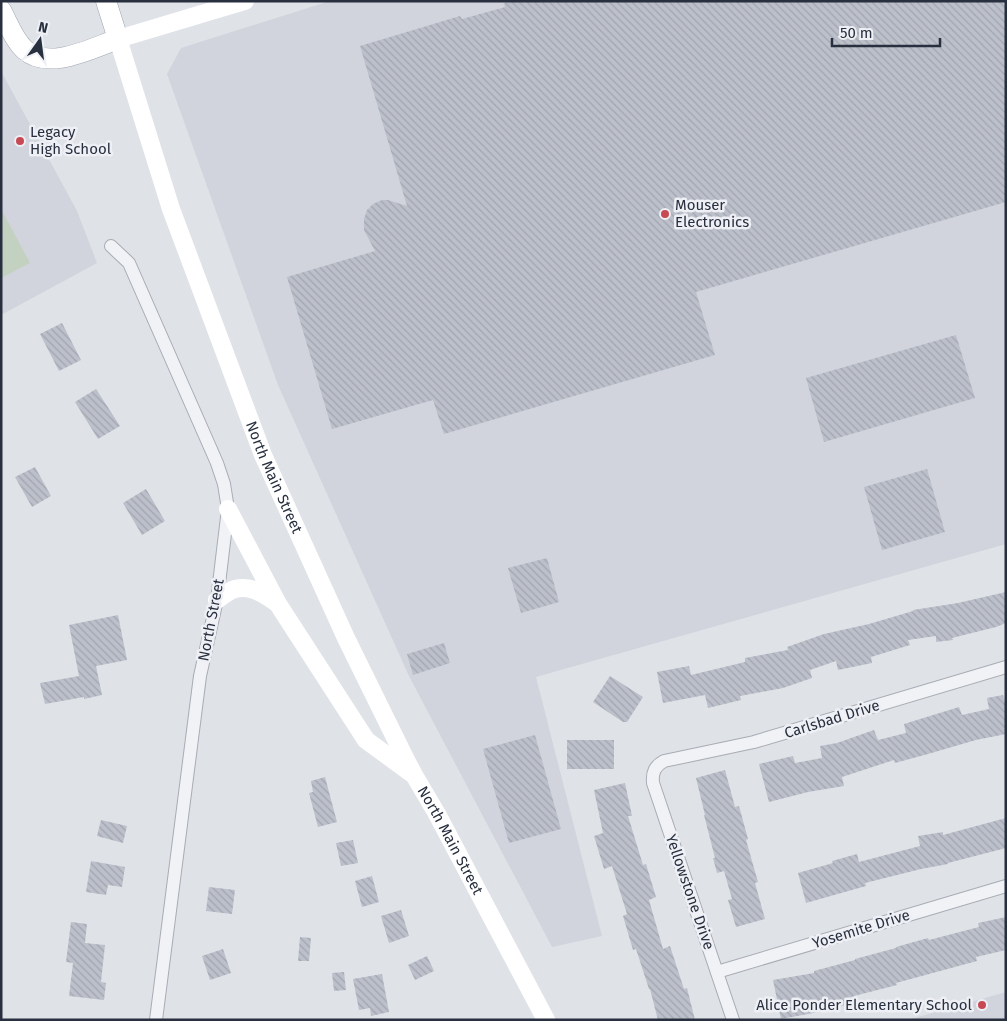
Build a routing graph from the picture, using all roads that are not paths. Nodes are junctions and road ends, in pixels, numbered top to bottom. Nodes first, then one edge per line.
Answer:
1 (106, 1) edge
2 (246, 1) edge
3 (1, 10) edge
4 (118, 39) junction
5 (111, 246) dead end
6 (228, 509) junction
7 (217, 600) junction
8 (278, 604) junction
9 (1006, 667) edge
10 (657, 765) joint
11 (414, 775) junction
12 (1006, 886) edge
13 (716, 972) junction
14 (156, 1020) edge
15 (546, 1020) edge
16 (733, 1020) edge

1 - 4 main road
2 - 4 main road
3 - 4 main road
4 - 11 main road, North Main Street
5 - 6 street, North Street
6 - 7 street, North Street
6 - 8 main road
7 - 8 main road
7 - 14 street, North Street
8 - 11 main road
9 - 10 street, Carlsbad Drive
10 - 13 street, Yellowstone Drive
11 - 15 main road, North Main Street
12 - 13 street, Yosemite Drive
13 - 16 street, Yellowstone Drive

